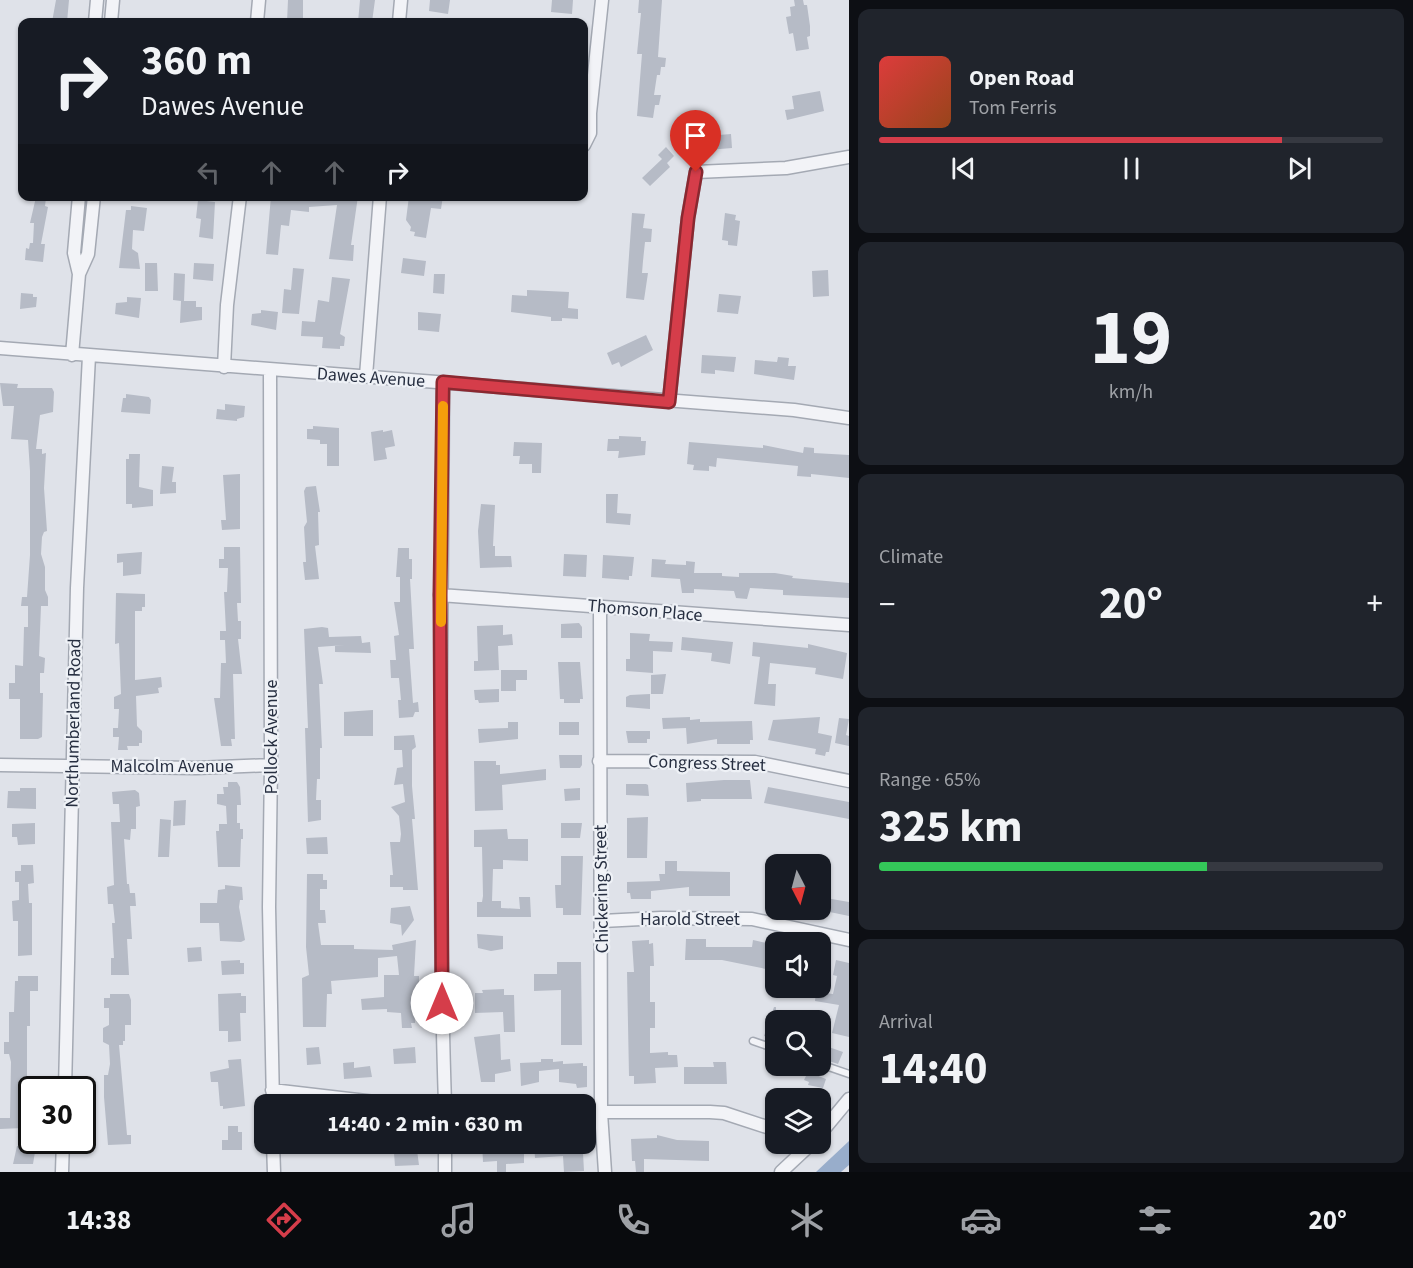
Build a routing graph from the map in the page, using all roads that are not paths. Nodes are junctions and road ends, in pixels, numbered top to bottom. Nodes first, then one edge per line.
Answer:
1 (97, 0) edge
2 (113, 0) edge
3 (259, 0) edge
4 (401, 0) edge
5 (602, 0) edge
6 (95, 18) edge
7 (111, 18) edge
8 (257, 18) edge
9 (399, 18) edge
10 (588, 103) edge
11 (588, 118) edge
12 (588, 137) edge
13 (849, 157) edge
14 (79, 201) edge
15 (93, 201) edge
16 (239, 201) edge
17 (380, 201) edge
18 (79, 274) junction
19 (0, 348) edge
20 (72, 355) junction
21 (89, 356) junction
22 (224, 367) junction
23 (270, 370) junction
24 (366, 376) junction
25 (443, 382) junction
26 (669, 402) junction
27 (849, 418) edge
28 (440, 595) junction
29 (600, 606) junction
30 (849, 625) edge
31 (600, 761) junction
32 (0, 765) edge
33 (272, 765) junction
34 (73, 766) junction
35 (849, 781) edge
36 (602, 921) junction
37 (849, 940) edge
38 (753, 1041) dead end
39 (765, 1045) edge
40 (831, 1068) edge
41 (849, 1074) edge
42 (65, 1076) edge
43 (272, 1090) junction
44 (272, 1094) edge
45 (306, 1094) edge
46 (445, 1094) edge
47 (849, 1099) edge
48 (596, 1113) edge
49 (601, 1113) junction
50 (831, 1121) edge
51 (765, 1126) edge
52 (63, 1154) edge
53 (273, 1154) edge
54 (445, 1154) edge
55 (800, 1154) edge
56 (62, 1172) edge
57 (274, 1172) edge
58 (445, 1172) edge
59 (605, 1172) edge
60 (781, 1172) edge

1 - 6 street
2 - 7 street
3 - 8 street
4 - 9 street
5 - 10 street
11 - 12 street
13 - 26 street
14 - 18 street
15 - 18 street
16 - 22 street
17 - 24 street
18 - 20 street
19 - 20 street, Dawes Avenue
20 - 21 street, Dawes Avenue
21 - 22 street, Dawes Avenue
21 - 34 street, Northumberland Road
22 - 23 street, Dawes Avenue
23 - 24 street, Dawes Avenue
23 - 33 street, Pollock Avenue
24 - 25 street, Dawes Avenue
25 - 26 street, Dawes Avenue
25 - 28 street
26 - 27 street, Dawes Avenue
28 - 29 street, Thomson Place
28 - 46 street
29 - 30 street, Thomson Place
29 - 31 street, Chickering Street
31 - 35 street, Congress Street
31 - 36 street, Chickering Street
32 - 34 street, Malcolm Avenue
33 - 34 street, Malcolm Avenue
33 - 43 street, Pollock Avenue
34 - 42 street, Northumberland Road
36 - 37 street, Harold Street
36 - 49 street, Chickering Street
38 - 39 lane
40 - 41 lane
43 - 44 street, Pollock Avenue
43 - 45 street
47 - 50 street
48 - 49 street
49 - 51 street
49 - 59 street, Chickering Street
52 - 56 street
53 - 57 street
54 - 58 street
55 - 60 street

